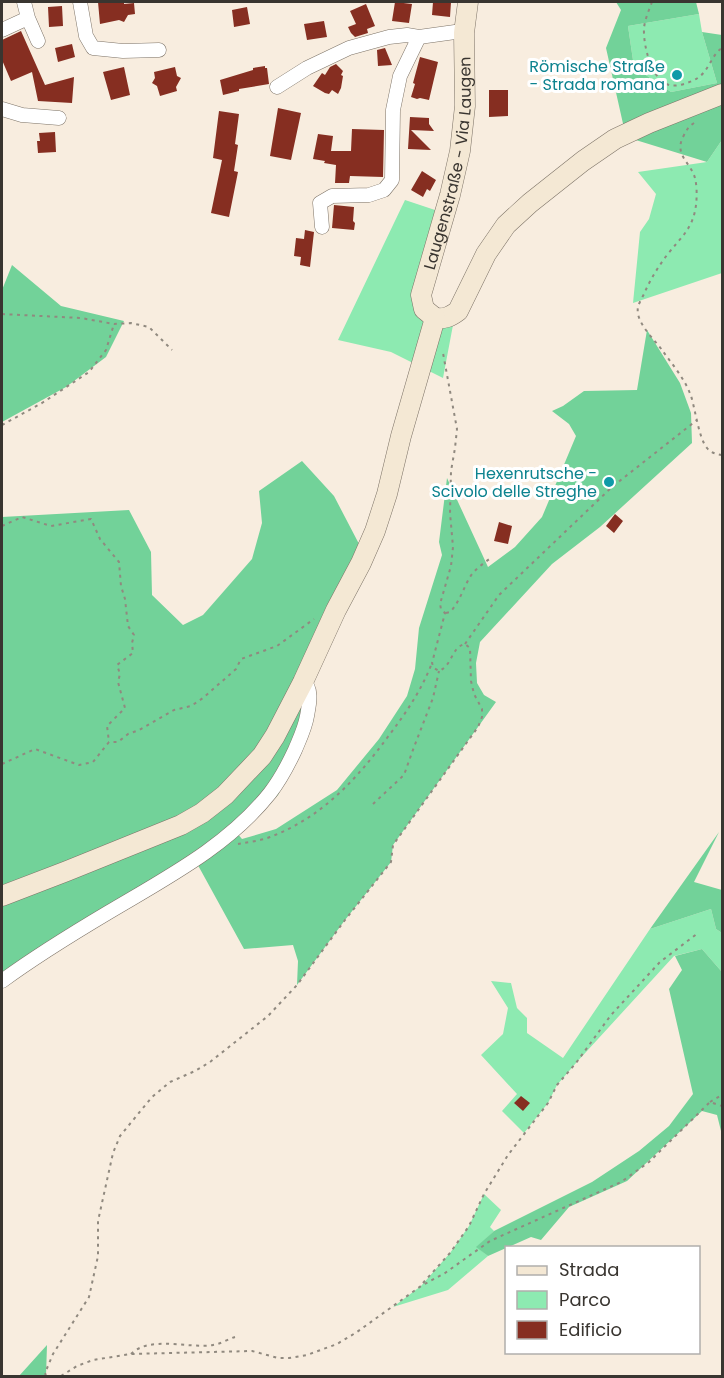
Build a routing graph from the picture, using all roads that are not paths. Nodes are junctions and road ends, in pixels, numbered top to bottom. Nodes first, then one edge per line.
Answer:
1 (24, 2) edge
2 (80, 2) edge
3 (468, 2) edge
4 (28, 18) junction
5 (2, 30) edge
6 (464, 33) junction
7 (419, 37) junction
8 (38, 41) dead end
9 (159, 50) dead end
10 (277, 87) dead end
11 (723, 94) edge
12 (2, 109) edge
13 (59, 118) dead end
14 (322, 227) dead end
15 (433, 327) junction
16 (303, 682) junction
17 (2, 896) edge
18 (2, 981) edge

1 - 4 street
2 - 9 street
3 - 6 street, Laugenstraße - Via Laugen
4 - 5 street
4 - 8 street
6 - 7 street
6 - 15 street, Laugenstraße - Via Laugen
7 - 10 street
7 - 14 street
11 - 15 street
12 - 13 street
15 - 16 street
16 - 17 street
16 - 18 street

